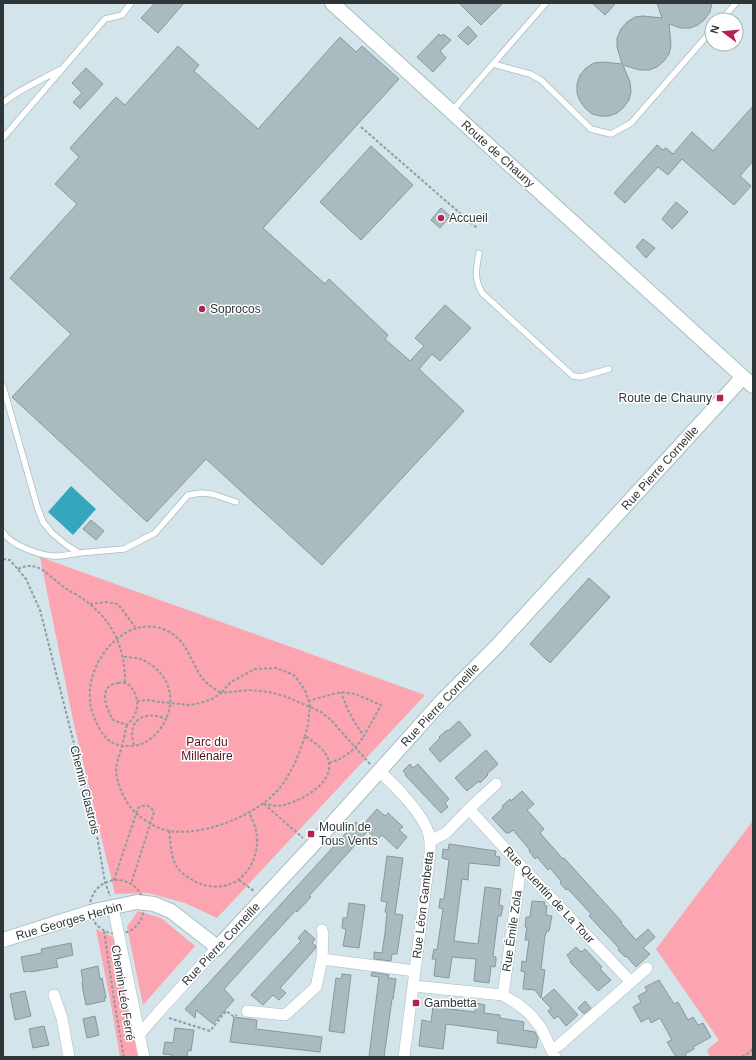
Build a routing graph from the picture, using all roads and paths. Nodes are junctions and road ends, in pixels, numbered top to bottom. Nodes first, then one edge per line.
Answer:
1 (131, 3) edge
2 (332, 3) edge
3 (546, 3) edge
4 (736, 3) edge
5 (728, 12) edge
6 (704, 39) edge
7 (493, 64) junction
8 (64, 67) junction
9 (3, 103) edge
10 (452, 112) junction
11 (362, 127) dead end
12 (3, 138) edge
13 (477, 228) dead end
14 (479, 253) dead end
15 (609, 369) dead end
16 (748, 382) edge
17 (3, 386) edge
18 (236, 502) dead end
19 (3, 532) edge
20 (79, 553) junction
21 (3, 559) edge
22 (18, 569) junction
23 (90, 604) junction
24 (135, 628) junction
25 (117, 639) junction
26 (124, 657) junction
27 (125, 683) junction
28 (341, 692) junction
29 (220, 693) junction
30 (137, 701) junction
31 (308, 701) junction
32 (170, 703) junction
33 (310, 706) junction
34 (166, 719) junction
35 (127, 725) junction
36 (305, 736) junction
37 (364, 736) junction
38 (122, 746) junction
39 (134, 746) junction
40 (356, 748) junction
41 (329, 763) junction
42 (379, 771) junction
43 (496, 784) dead end
44 (263, 804) junction
45 (469, 809) junction
46 (248, 812) junction
47 (136, 813) junction
48 (150, 824) junction
49 (169, 831) junction
50 (430, 841) junction
51 (312, 846) junction
52 (521, 866) junction
53 (114, 880) dead end
54 (240, 880) junction
55 (131, 884) dead end
56 (263, 898) junction
57 (113, 907) junction
58 (322, 930) dead end
59 (104, 931) dead end
60 (3, 940) edge
61 (216, 949) junction
62 (322, 958) junction
63 (647, 968) dead end
64 (415, 971) junction
65 (630, 981) junction
66 (413, 986) junction
67 (54, 995) dead end
68 (503, 995) junction
69 (247, 1011) joint
70 (157, 1014) junction
71 (139, 1035) junction
72 (753, 1048) edge
73 (553, 1054) edge
74 (69, 1057) edge
75 (124, 1057) edge
76 (144, 1057) edge
77 (404, 1057) edge
78 (742, 1057) edge

1 - 8 lane
2 - 10 street, Route de Chauny
3 - 7 lane
4 - 5 lane
6 - 7 lane
7 - 10 lane
8 - 9 lane
8 - 12 lane
10 - 16 street, Route de Chauny
11 - 13 path
14 - 15 lane
16 - 42 street, Rue Pierre Corneille
17 - 20 lane
18 - 20 lane
19 - 20 lane
21 - 22 path, Chemin Clastrois
22 - 23 path
22 - 57 path, Chemin Clastrois
23 - 24 path
23 - 25 path
24 - 25 path
24 - 29 path
25 - 26 path
25 - 38 path
26 - 27 path
26 - 32 path
27 - 30 path
27 - 35 path
28 - 31 path
28 - 37 path
28 - 37 path
29 - 31 path
29 - 32 path
29 - 33 path
30 - 32 path
30 - 35 path
31 - 33 path
32 - 34 path
33 - 36 path
33 - 40 path
34 - 39 path
34 - 39 path
35 - 38 path
36 - 41 path
36 - 44 path
37 - 40 path
38 - 39 path
38 - 47 path
40 - 41 path
40 - 42 path
41 - 44 path
42 - 50 street, Rue Léon Gambetta
42 - 51 street, Rue Pierre Corneille
43 - 45 street
44 - 46 path
44 - 51 path
45 - 50 street
45 - 52 street, Rue Quentin de La Tour
46 - 49 path
46 - 54 path
47 - 48 path
47 - 48 path
47 - 53 path
48 - 49 path
48 - 55 path
49 - 54 path
50 - 64 street, Rue Léon Gambetta
51 - 56 street, Rue Pierre Corneille
52 - 65 street, Rue Quentin de La Tour
52 - 68 street, Rue Émile Zola
54 - 56 path
56 - 61 street, Rue Pierre Corneille
57 - 60 street, Rue Georges Herbin
57 - 61 street, Rue Georges Herbin
57 - 71 street
58 - 62 street
59 - 75 path, Chemin Léo Ferré
61 - 70 street, Rue Pierre Corneille
62 - 64 street
62 - 69 street
63 - 65 street
64 - 66 street, Rue Léon Gambetta
65 - 73 street
66 - 68 street
66 - 77 street, Rue Léon Gambetta
67 - 74 street
68 - 73 street
69 - 70 path
70 - 71 street, Rue Pierre Corneille
71 - 76 street
72 - 78 path

